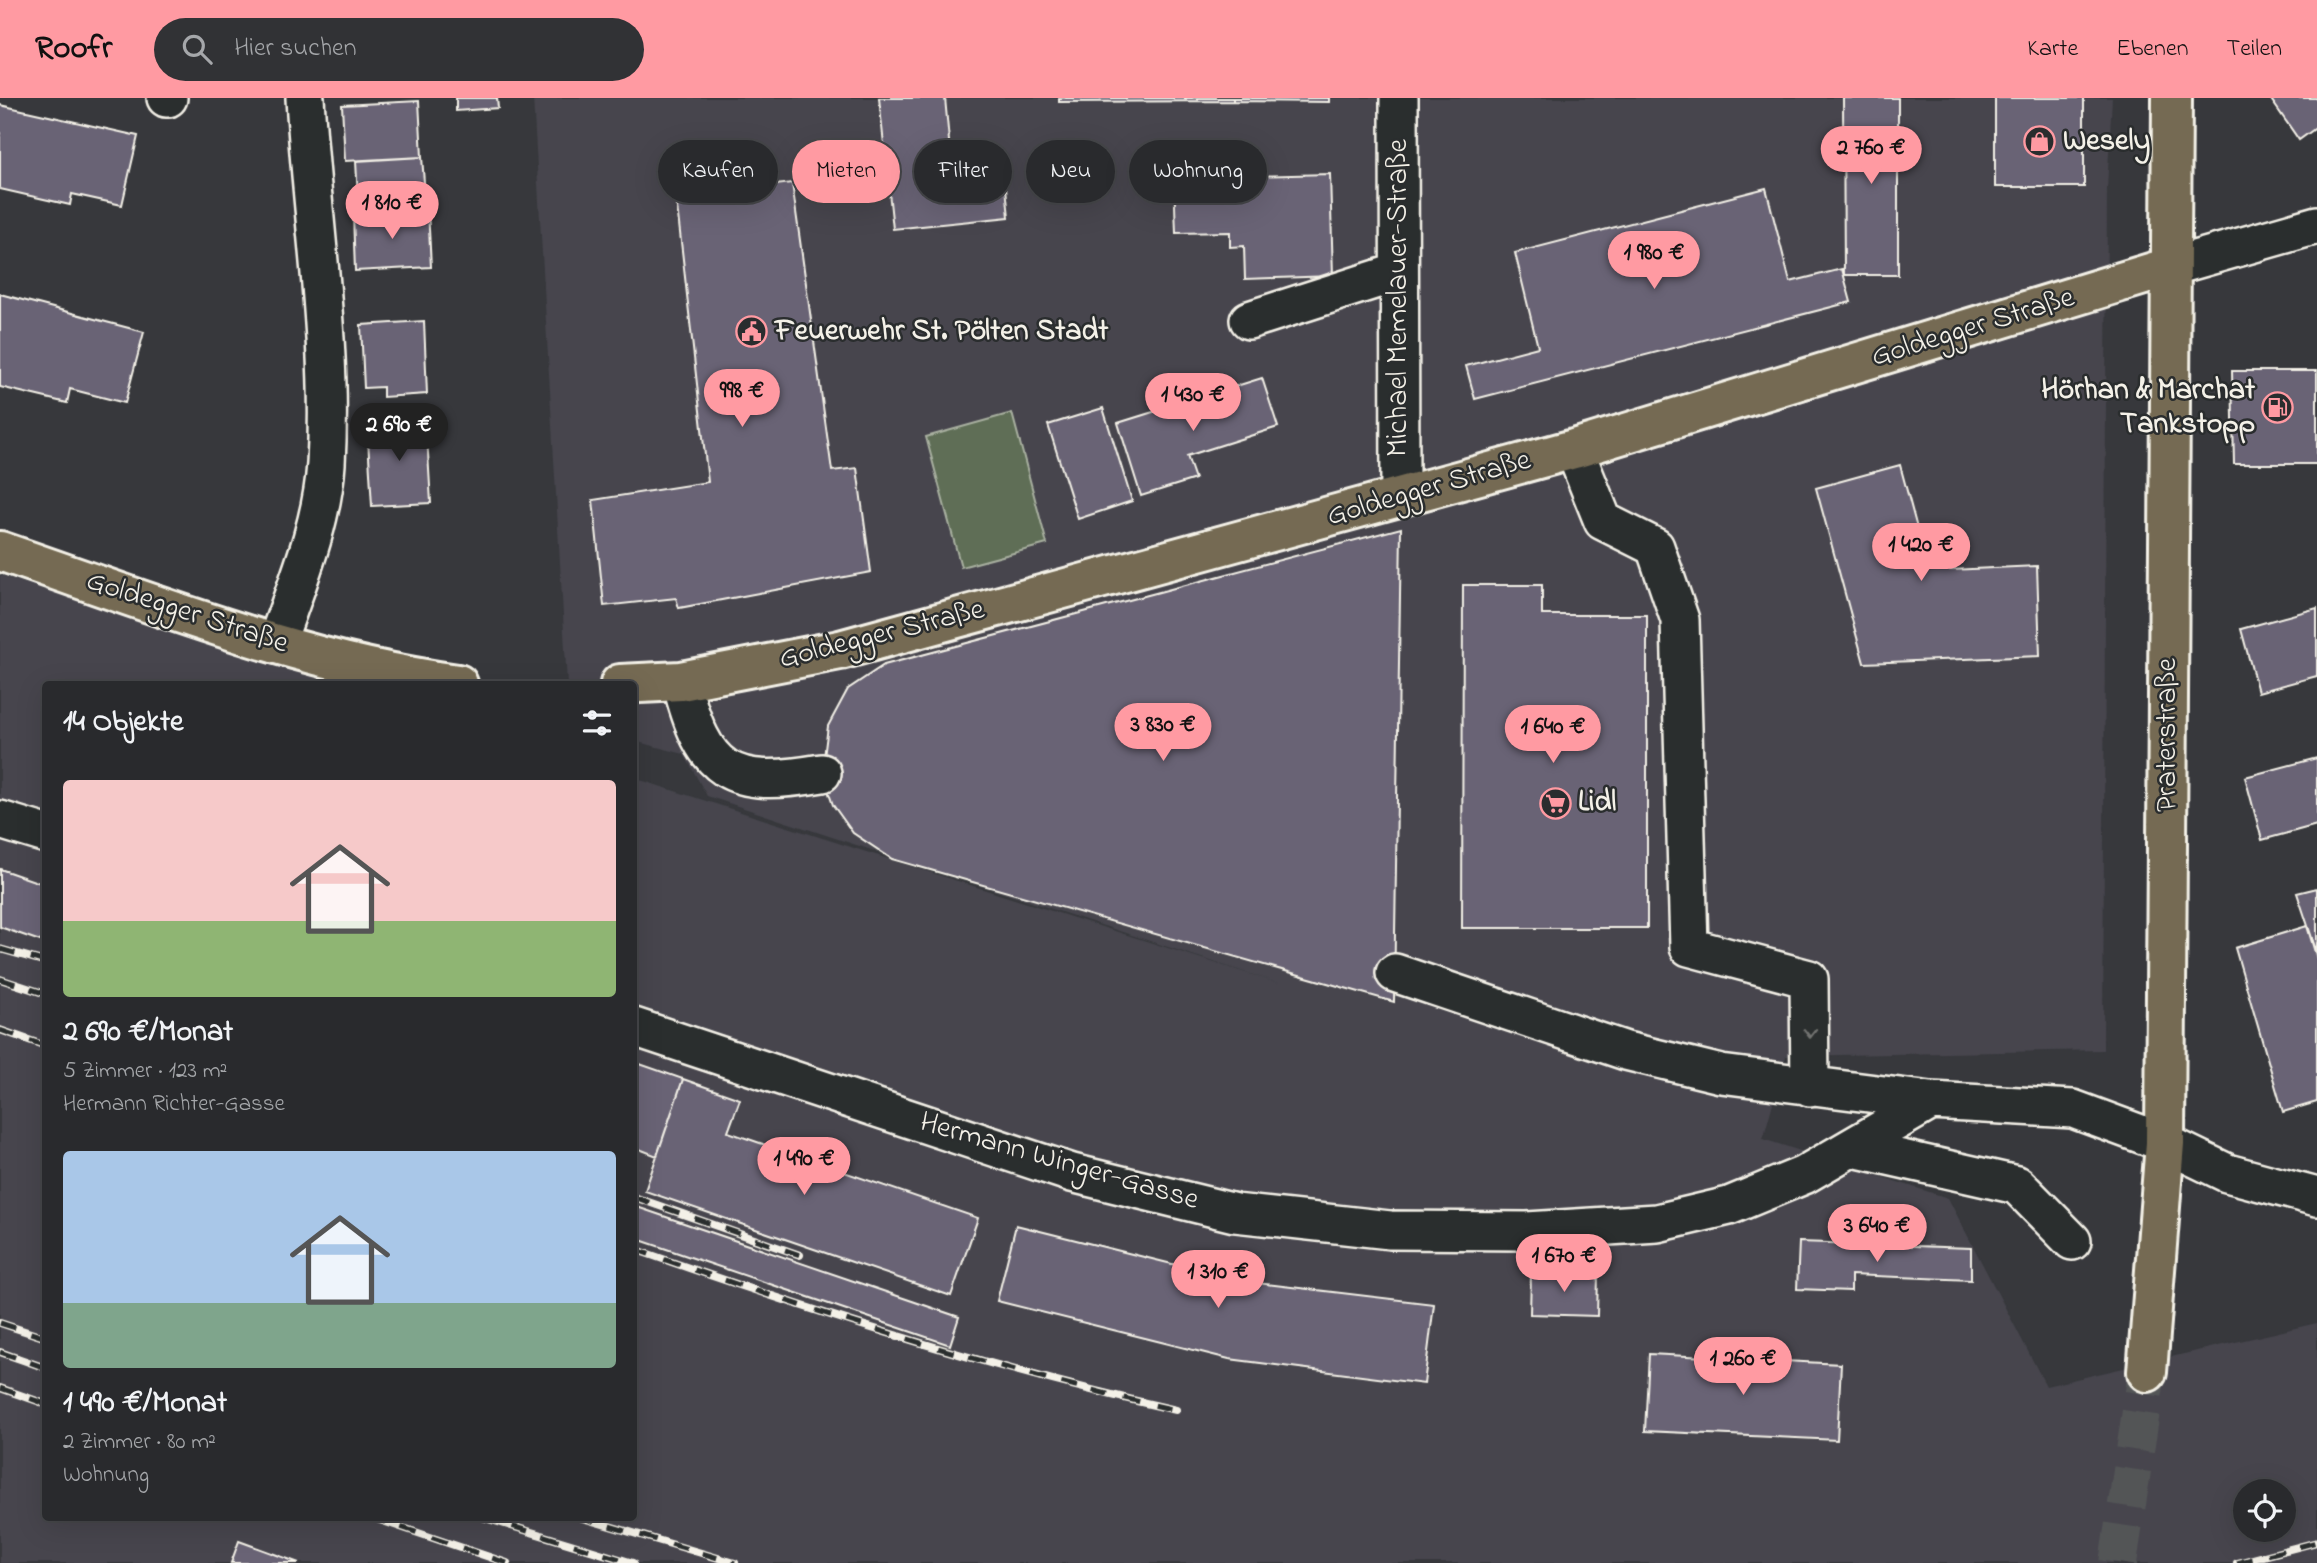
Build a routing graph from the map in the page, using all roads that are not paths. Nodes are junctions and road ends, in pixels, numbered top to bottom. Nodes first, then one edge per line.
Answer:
1 (305, 98) edge
2 (1399, 98) edge
3 (2172, 98) edge
4 (2317, 225) edge
5 (2170, 267) junction
6 (1399, 272) junction
7 (1249, 320) dead end
8 (1574, 449) junction
9 (1400, 498) junction
10 (0, 551) edge
11 (276, 643) junction
12 (435, 681) edge
13 (681, 681) junction
14 (637, 683) edge
15 (822, 773) dead end
16 (0, 820) edge
17 (42, 833) edge
18 (1395, 972) dead end
19 (637, 1028) edge
20 (1810, 1087) junction
21 (1931, 1101) junction
22 (2165, 1143) junction
23 (1853, 1148) junction
24 (2317, 1197) edge
25 (2072, 1241) dead end
26 (2147, 1372) tunnel mouth

1 - 11 street
2 - 6 street, Michael Memelauer-Straße
3 - 5 main road, Praterstraße
4 - 5 street
5 - 8 main road, Goldegger Straße
5 - 22 main road, Praterstraße
6 - 7 street
6 - 9 street, Michael Memelauer-Straße
8 - 9 main road, Goldegger Straße
8 -> 20 street
9 - 13 main road, Goldegger Straße
10 - 11 main road, Goldegger Straße
11 - 12 main road, Goldegger Straße
13 - 14 main road, Goldegger Straße
13 - 15 street
16 - 17 street
18 - 20 street
19 - 23 street, Hermann Winger-Gasse
20 - 21 street
21 - 22 street
21 - 23 street, Hermann Winger-Gasse
22 - 24 street
22 - 26 main road, Praterstraße
23 - 25 street

